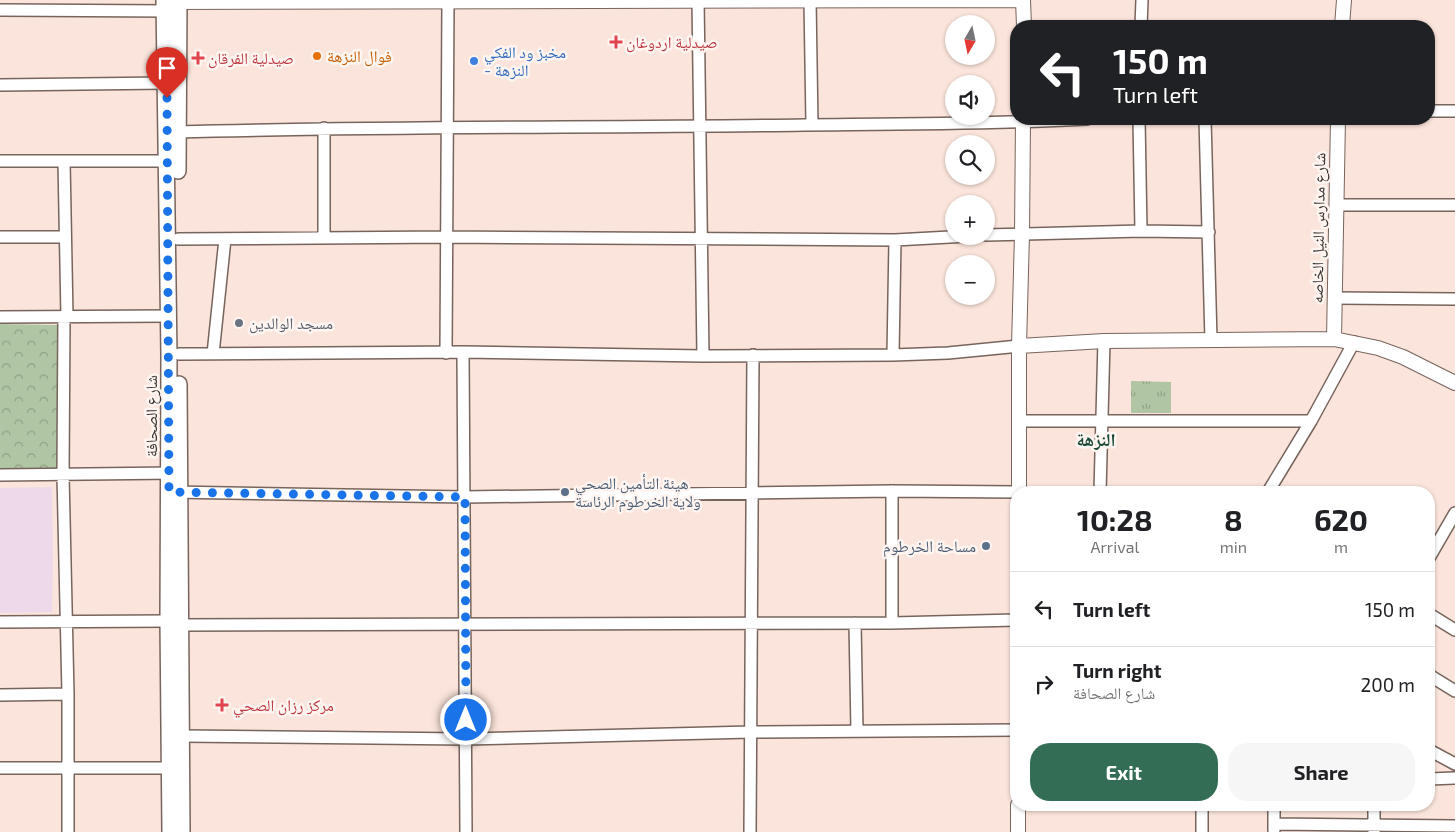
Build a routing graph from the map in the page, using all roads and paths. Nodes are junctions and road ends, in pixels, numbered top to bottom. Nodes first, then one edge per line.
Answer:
1 (698, 0) edge
2 (737, 0) edge
3 (810, 0) edge
4 (852, 0) edge
5 (1021, 0) edge
6 (1142, 0) edge
7 (1344, 0) edge
8 (359, 1) edge
9 (448, 1) junction
10 (172, 4) edge
11 (0, 10) edge
12 (1023, 20) edge
13 (1141, 20) edge
14 (1342, 20) edge
15 (166, 83) junction
16 (0, 85) edge
17 (1435, 111) edge
18 (1455, 111) edge
19 (1010, 120) edge
20 (812, 125) junction
21 (1023, 125) edge
22 (1139, 125) edge
23 (1205, 125) edge
24 (1338, 125) edge
25 (700, 126) junction
26 (448, 127) junction
27 (324, 128) junction
28 (178, 132) junction
29 (0, 161) edge
30 (64, 161) junction
31 (168, 161) junction
32 (1337, 205) junction
33 (1455, 205) edge
34 (1140, 231) junction
35 (1208, 232) junction
36 (1022, 234) junction
37 (995, 235) edge
38 (0, 237) edge
39 (65, 237) junction
40 (447, 237) junction
41 (945, 237) edge
42 (324, 238) junction
43 (701, 238) junction
44 (178, 239) junction
45 (225, 239) junction
46 (895, 240) junction
47 (1334, 298) junction
48 (1455, 300) edge
49 (0, 316) edge
50 (169, 316) junction
51 (65, 317) junction
52 (1334, 339) junction
53 (1211, 340) junction
54 (1104, 341) junction
55 (1354, 342) junction
56 (1019, 346) junction
57 (463, 352) junction
58 (446, 353) junction
59 (179, 354) junction
60 (213, 354) junction
61 (894, 354) junction
62 (703, 356) junction
63 (753, 356) junction
64 (1455, 383) edge
65 (1019, 420) junction
66 (1101, 420) junction
67 (1311, 421) junction
68 (174, 473) junction
69 (0, 474) edge
70 (63, 475) junction
71 (1019, 486) edge
72 (1100, 486) edge
73 (1272, 486) edge
74 (892, 491) junction
75 (175, 492) junction
76 (1010, 492) edge
77 (752, 494) junction
78 (465, 497) junction
79 (1455, 513) edge
80 (1435, 548) edge
81 (1435, 618) edge
82 (1010, 620) edge
83 (0, 622) edge
84 (66, 622) junction
85 (751, 622) junction
86 (175, 623) junction
87 (855, 623) junction
88 (892, 623) junction
89 (465, 624) junction
90 (1455, 630) edge
91 (1435, 679) edge
92 (1455, 691) edge
93 (0, 694) edge
94 (68, 694) junction
95 (1010, 730) edge
96 (857, 731) junction
97 (751, 732) junction
98 (182, 736) junction
99 (466, 739) junction
100 (1435, 753) edge
101 (1455, 764) edge
102 (69, 767) junction
103 (0, 768) edge
104 (170, 768) junction
105 (1455, 778) edge
106 (1435, 779) edge
107 (1018, 811) edge
108 (1202, 811) edge
109 (1274, 811) edge
110 (1374, 811) edge
111 (1274, 828) edge
112 (1374, 829) edge
113 (68, 832) edge
114 (170, 832) edge
115 (182, 832) edge
116 (466, 832) edge
117 (750, 832) edge
118 (1018, 832) edge
119 (1202, 832) edge
120 (1438, 832) edge

1 - 2 street
1 - 9 street
1 - 25 street
2 - 3 street
3 - 4 street
3 - 20 street
4 - 5 street
5 - 12 street
6 - 13 street
7 - 14 street
8 - 9 street
8 - 10 street
9 - 26 street
10 - 11 street
10 - 15 main road, شارع الصحافة
10 - 28 main road, شارع الصحافة
15 - 16 street
15 - 31 main road, شارع الصحافة
17 - 18 street
19 - 20 street
20 - 25 street
21 - 36 street
22 - 34 street
23 - 35 street
24 - 32 street, شارع مدارس النيل الخاصه
25 - 26 street
25 - 43 street
26 - 27 street
26 - 40 street
27 - 28 street
27 - 42 street
28 - 44 main road, شارع الصحافة
29 - 30 street
30 - 31 street
30 - 39 street
31 - 50 main road, شارع الصحافة
32 - 33 street
32 - 47 street, شارع مدارس النيل الخاصه
34 - 35 street
34 - 36 street
35 - 53 street
36 - 37 street
36 - 56 street
38 - 39 street
39 - 51 street
40 - 42 street
40 - 43 street
40 - 58 street
41 - 46 street
42 - 45 street
43 - 46 street
43 - 62 street
44 - 45 street
44 - 59 main road, شارع الصحافة
45 - 60 street
46 - 61 street
47 - 48 street
47 - 52 street, شارع مدارس النيل الخاصه
49 - 51 street
50 - 51 street
50 - 68 main road, شارع الصحافة
51 - 70 street
52 - 53 street
52 - 55 street
53 - 54 street
54 - 56 street
54 - 66 street
55 - 64 street
55 - 67 street
56 - 61 street
56 - 65 street
57 - 58 street
57 - 62 street
57 - 78 street
58 - 60 street
59 - 60 street
59 - 68 main road, شارع الصحافة
61 - 63 street
62 - 63 street
63 - 77 street
65 - 66 street
65 - 71 street
66 - 67 street
66 - 72 street
67 - 73 street
68 - 70 street
68 - 75 main road, شارع الصحافة
69 - 70 street
70 - 84 street
74 - 76 street
74 - 77 street
74 - 88 street
75 - 78 street
75 - 86 main road, شارع الصحافة
77 - 78 street
77 - 85 street
78 - 89 street
79 - 80 street
81 - 90 street
82 - 88 street
83 - 84 street
84 - 86 street
84 - 94 street
85 - 87 street
85 - 89 street
85 - 97 street
86 - 89 street
86 - 98 main road, شارع الصحافة
86 - 104 main road, شارع الصحافة
87 - 88 street
87 - 96 street
89 - 99 street
91 - 92 street
93 - 94 street
94 - 102 street
95 - 96 street
96 - 97 street
97 - 99 street
97 - 117 street
98 - 99 street
98 - 115 main road, شارع الصحافة
99 - 116 street
100 - 101 street
102 - 103 street
102 - 104 street
102 - 113 street
104 - 114 main road, شارع الصحافة
105 - 106 street
107 - 118 street
108 - 119 street
109 - 111 street
110 - 112 street
111 - 112 street
112 - 120 street

